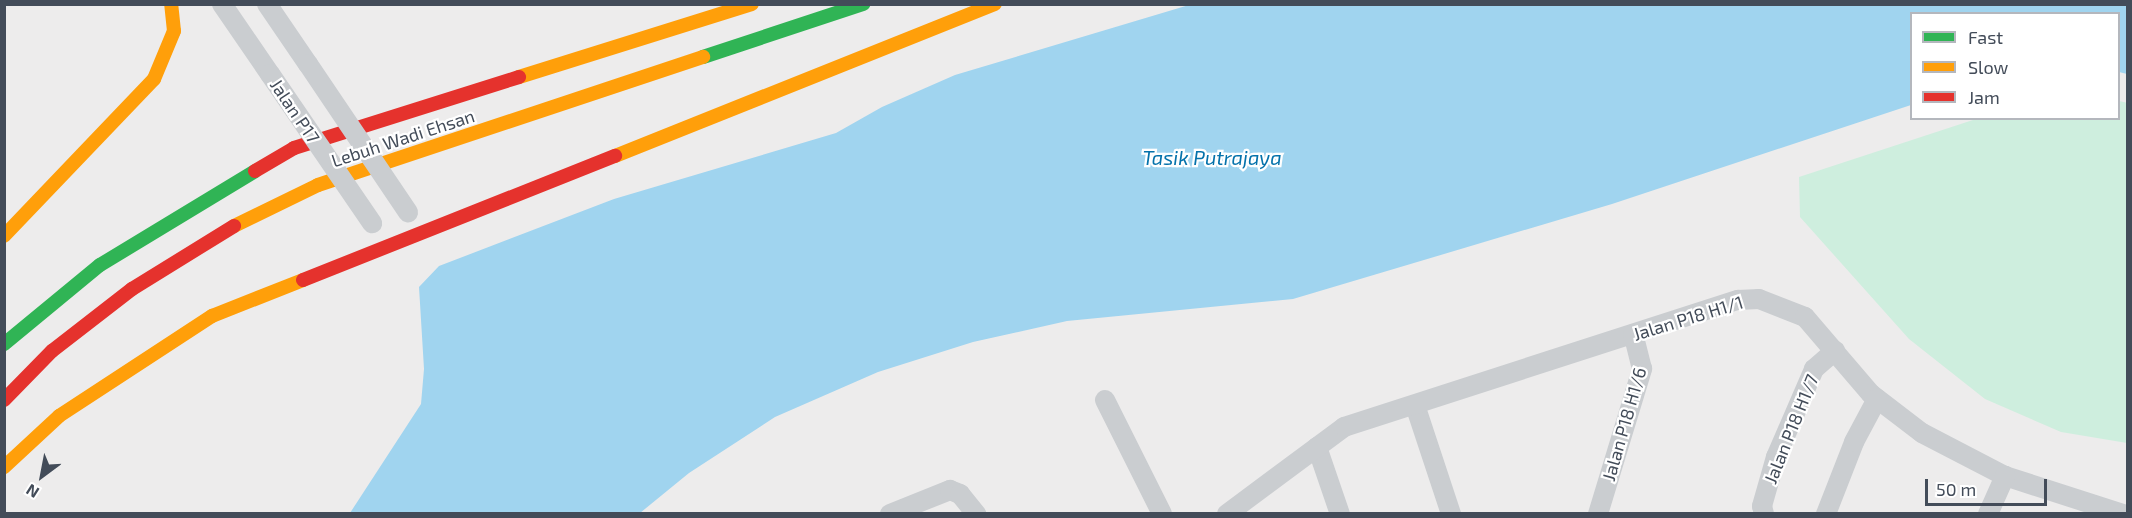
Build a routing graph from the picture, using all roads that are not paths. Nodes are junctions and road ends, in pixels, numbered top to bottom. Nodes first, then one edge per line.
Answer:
1 (171, 4) edge
2 (222, 4) edge
3 (267, 4) edge
4 (752, 4) edge
5 (863, 4) edge
6 (995, 4) edge
7 (424, 232) junction
8 (4, 236) edge
9 (387, 247) junction
10 (1633, 334) junction
11 (4, 344) edge
12 (1834, 351) junction
13 (1877, 399) junction
14 (4, 400) edge
15 (1105, 400) dead end
16 (1415, 405) junction
17 (1317, 447) junction
18 (4, 467) edge
19 (2005, 476) junction
20 (2070, 506) edge
21 (1231, 512) edge
22 (890, 513) edge
23 (976, 513) edge
24 (1162, 513) edge
25 (1340, 513) edge
26 (1451, 513) edge
27 (1598, 513) edge
28 (1764, 513) edge
29 (1826, 513) edge
30 (1988, 513) edge
31 (2123, 513) edge

1 - 8 main road
2 - 9 street, Jalan P17, bridge
3 - 7 street, Jalan P17, bridge
4 - 11 main road, Lebuh Wadi Ehsan
5 - 14 main road, Lebuh Wadi Ehsan
6 - 7 main road
7 - 9 main road
9 - 18 main road
10 - 12 street, Jalan P18 H1/1
10 - 16 street, Jalan P18 H1/1
10 - 27 street, Jalan P18 H1/6
12 - 13 street, Jalan P18 H1/1
12 - 28 street, Jalan P18 H1/7
13 - 19 street, Jalan P18 H1/1
13 - 29 street
15 - 24 street
16 - 17 street, Jalan P18 H1/1
16 - 26 street
17 - 21 street, Jalan P18 H1/1
17 - 25 street
19 - 20 street, Jalan P18 H1/1
19 - 30 street
20 - 31 street, Jalan P18 H1/1
22 - 23 street

